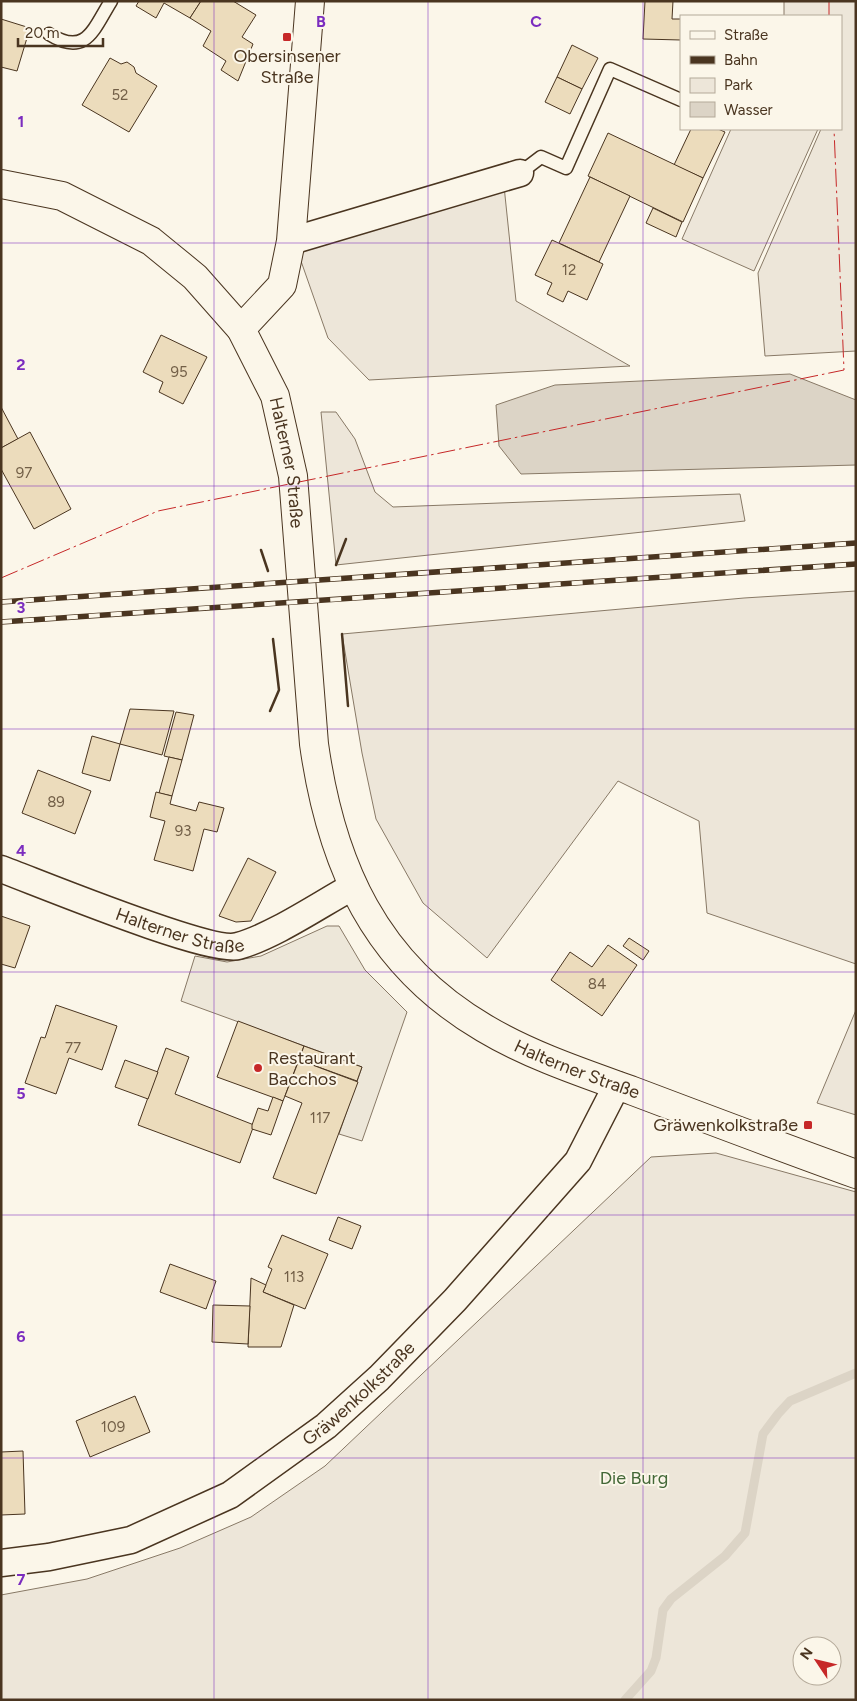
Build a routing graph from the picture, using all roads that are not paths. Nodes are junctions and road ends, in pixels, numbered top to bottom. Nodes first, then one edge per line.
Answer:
1 (111, 1) edge
2 (310, 1) edge
3 (49, 34) dead end
4 (680, 100) edge
5 (520, 173) joint
6 (1, 184) edge
7 (291, 242) junction
8 (241, 329) junction
9 (1, 856) edge
10 (1, 864) edge
11 (1, 869) edge
12 (352, 887) junction
13 (617, 1085) junction
14 (856, 1174) edge
15 (1, 1563) edge

1 - 3 lane
2 - 7 main road
4 - 5 lane
5 - 7 street
6 - 8 main road, Halterner Straße
7 - 8 main road
8 - 12 main road, Halterner Straße
9 - 10 lane
11 - 12 street, Halterner Straße
12 - 13 main road, Halterner Straße
13 - 14 main road, Halterner Straße
13 - 15 street, Gräwenkolkstraße

